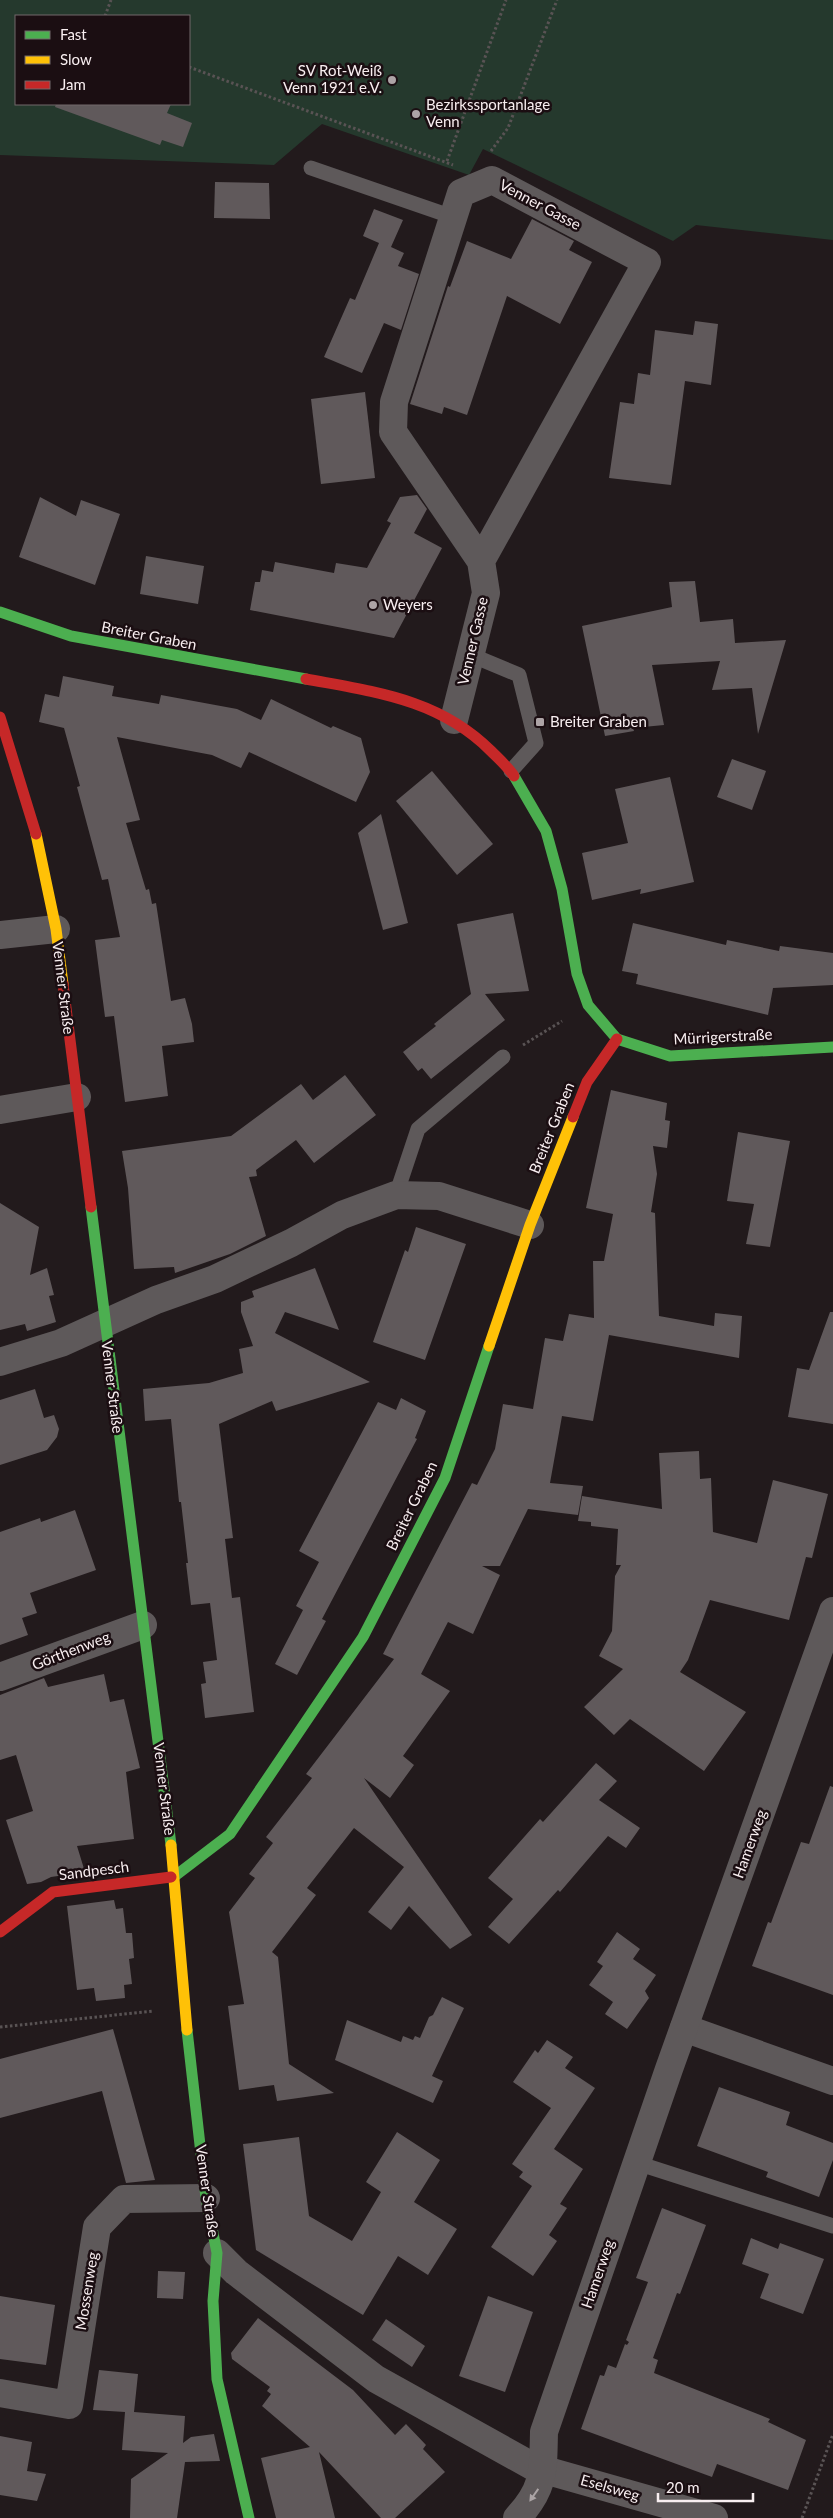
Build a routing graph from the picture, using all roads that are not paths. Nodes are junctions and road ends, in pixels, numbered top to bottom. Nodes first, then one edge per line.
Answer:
1 (312, 168) dead end
2 (457, 205) junction
3 (481, 561) junction
4 (2, 619) edge
5 (470, 654) junction
6 (0, 717) edge
7 (454, 720) junction
8 (511, 771) junction
9 (56, 929) junction
10 (0, 935) edge
11 (617, 1039) junction
12 (833, 1047) edge
13 (503, 1057) road end
14 (77, 1097) junction
15 (0, 1110) edge
16 (396, 1195) junction
17 (530, 1225) junction
18 (104, 1325) junction
19 (0, 1362) edge
20 (833, 1611) edge
21 (143, 1625) junction
22 (824, 1665) edge
23 (0, 1677) edge
24 (175, 1876) junction
25 (0, 1932) edge
26 (684, 2028) junction
27 (833, 2081) edge
28 (637, 2163) junction
29 (206, 2198) junction
30 (833, 2226) edge
31 (217, 2253) junction
32 (0, 2393) edge
33 (539, 2468) junction
34 (249, 2518) edge
35 (517, 2518) edge
36 (714, 2518) edge

1 - 2 lane
2 - 3 street, Venner Gasse
2 - 3 street, Venner Gasse
3 - 5 street, Venner Gasse
4 - 7 street, Breiter Graben
5 - 7 street, Venner Gasse
5 - 8 lane
6 - 9 street, Venner Straße
7 - 8 street, Breiter Graben
8 - 11 street, Breiter Graben
9 - 10 street
9 - 14 street, Venner Straße
11 - 12 street, Mürrigerstraße
11 - 17 street, Breiter Graben
13 - 16 lane
14 - 15 street
14 - 18 street, Venner Straße
16 - 17 street, Venner Straße
16 - 18 street, Venner Straße
17 - 24 street, Breiter Graben
18 - 19 street
18 - 21 street, Venner Straße
20 - 22 street, Hamerweg
21 - 23 street, Görthenweg
21 - 24 street, Venner Straße
22 - 26 street, Hamerweg
24 - 25 street, Sandpesch
24 - 29 street, Venner Straße
26 - 27 street
26 - 28 street, Hamerweg
28 - 30 lane
28 - 33 street, Hamerweg
29 - 31 street, Venner Straße
29 - 32 street, Mossenweg
31 - 33 street, Venner Straße
31 - 34 street, Venner Straße
33 -> 35 street, Hamerweg
33 - 36 street, Eselsweg

